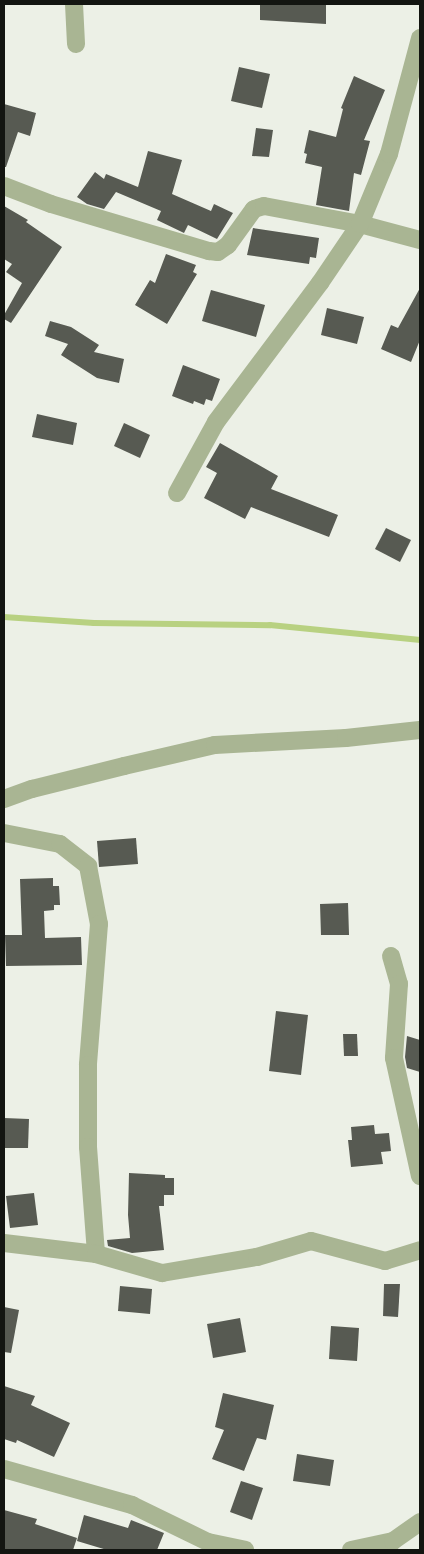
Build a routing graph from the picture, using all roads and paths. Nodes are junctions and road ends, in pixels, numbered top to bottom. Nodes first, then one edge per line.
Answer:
1 (74, 4) edge
2 (420, 38) edge
3 (76, 44) dead end
4 (4, 186) edge
5 (360, 224) junction
6 (420, 240) edge
7 (178, 493) dead end
8 (420, 730) edge
9 (4, 799) edge
10 (4, 833) edge
11 (391, 956) dead end
12 (420, 1177) edge
13 (4, 1243) edge
14 (420, 1250) edge
15 (96, 1254) junction
16 (4, 1469) edge
17 (420, 1522) edge
18 (245, 1550) edge
19 (351, 1550) edge

1 - 3 street
2 - 5 street
4 - 5 street
5 - 6 street
5 - 7 street
8 - 9 street
10 - 15 street
11 - 12 street
13 - 15 street
14 - 15 street
16 - 18 street
17 - 19 street

